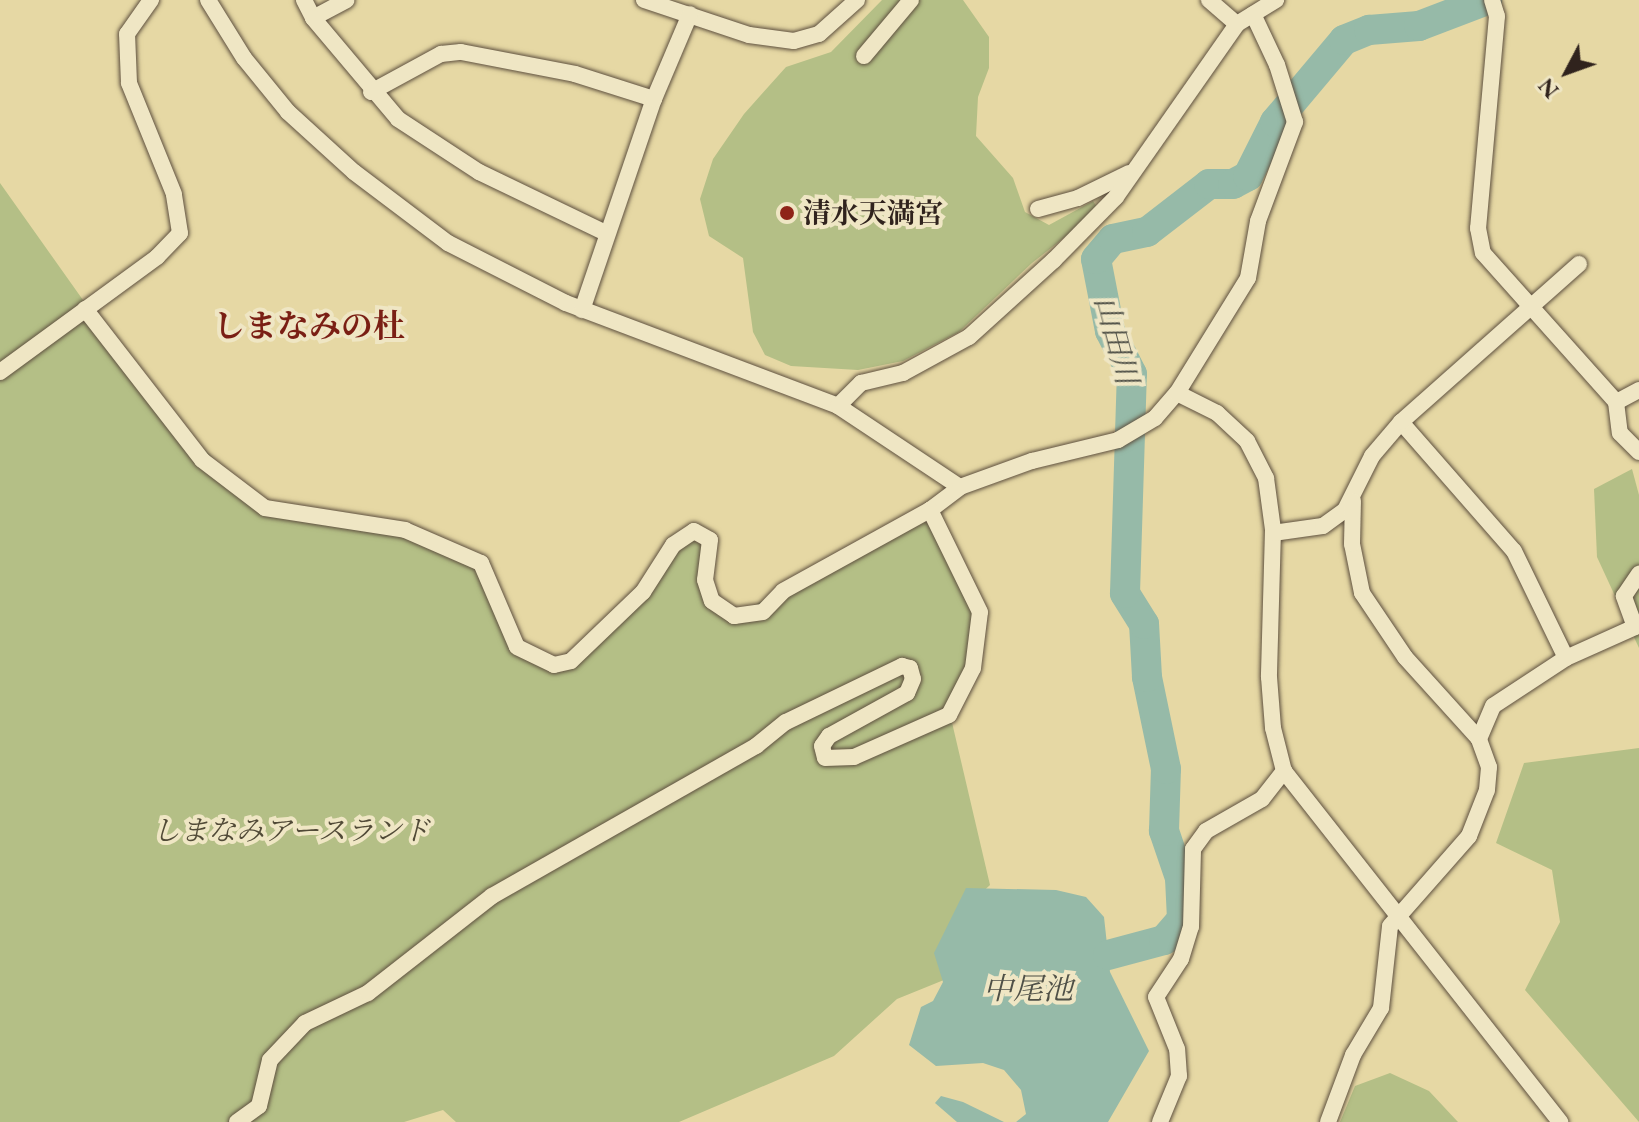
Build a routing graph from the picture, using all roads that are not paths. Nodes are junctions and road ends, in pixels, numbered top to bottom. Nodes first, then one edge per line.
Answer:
1 (151, 0) edge
2 (208, 0) edge
3 (304, 0) edge
4 (347, 0) edge
5 (644, 0) edge
6 (857, 0) edge
7 (911, 0) edge
8 (1209, 0) edge
9 (1276, 0) edge
10 (1494, 8) edge
11 (690, 14) junction
12 (1253, 14) junction
13 (313, 18) junction
14 (1237, 24) junction
15 (864, 56) dead end
16 (371, 92) junction
17 (654, 99) junction
18 (1129, 173) junction
19 (1038, 209) dead end
20 (606, 233) junction
21 (1579, 264) dead end
22 (1530, 306) junction
23 (85, 309) junction
24 (582, 310) junction
25 (0, 372) edge
26 (1639, 390) edge
27 (1177, 393) junction
28 (1616, 402) junction
29 (838, 406) junction
30 (1401, 422) junction
31 (1639, 452) edge
32 (960, 487) junction
33 (1353, 501) junction
34 (930, 510) junction
35 (1273, 533) junction
36 (1639, 574) edge
37 (1566, 658) junction
38 (1479, 739) junction
39 (1284, 771) junction
40 (1398, 916) junction
41 (237, 1122) edge
42 (1160, 1122) edge
43 (1328, 1122) edge
44 (1560, 1122) edge

1 - 23 street
2 - 24 street
3 - 13 street
4 - 13 street
5 - 11 street
6 - 11 street
7 - 15 street
8 - 14 street
9 - 12 street
10 - 22 street
11 - 17 street
12 - 14 street
12 - 27 street
13 - 16 street
14 - 18 street
16 - 17 street
16 - 20 street
17 - 20 street
18 - 19 street
18 - 29 street
20 - 24 street
21 - 22 street
22 - 28 street
22 - 30 street
23 - 25 street
23 - 34 street
24 - 29 street
26 - 28 street
27 - 32 street
27 - 35 street
28 - 31 street
29 - 32 street
30 - 33 street
30 - 37 street
32 - 34 street
33 - 35 street
33 - 38 street
34 - 41 street
35 - 39 street
36 - 37 street
37 - 38 street
38 - 40 street
39 - 40 street
39 - 42 street
40 - 43 street
40 - 44 street

